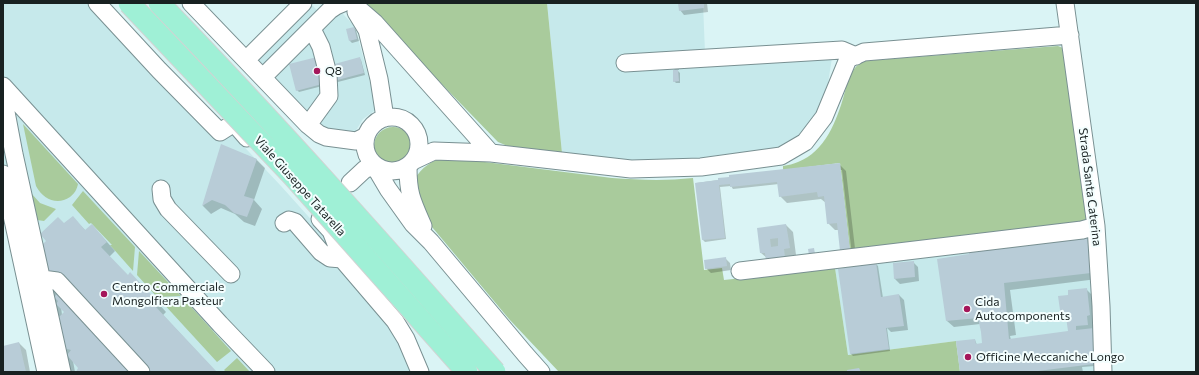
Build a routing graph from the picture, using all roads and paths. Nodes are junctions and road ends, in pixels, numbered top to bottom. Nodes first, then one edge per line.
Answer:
1 (97, 3) edge
2 (129, 3) edge
3 (159, 3) edge
4 (191, 3) edge
5 (303, 3) edge
6 (351, 3) edge
7 (1065, 3) edge
8 (332, 5) edge
9 (312, 29) junction
10 (1070, 35) junction
11 (856, 56) junction
12 (246, 60) junction
13 (625, 63) dead end
14 (263, 77) junction
15 (3, 86) edge
16 (3, 96) edge
17 (385, 118) junction
18 (308, 125) junction
19 (366, 136) junction
20 (419, 137) junction
21 (434, 150) junction
22 (491, 153) junction
23 (411, 164) junction
24 (375, 166) junction
25 (3, 174) edge
26 (350, 183) dead end
27 (161, 189) dead end
28 (284, 223) dead end
29 (1096, 226) junction
30 (431, 242) junction
31 (342, 260) junction
32 (740, 271) dead end
33 (231, 274) dead end
34 (42, 278) junction
35 (46, 372) edge
36 (62, 372) edge
37 (141, 372) edge
38 (266, 372) edge
39 (420, 372) edge
40 (467, 372) edge
41 (495, 372) edge
42 (542, 372) edge
43 (1103, 372) edge

1 - 31 street
2 - 40 main road, Viale Giuseppe Tatarella, bridge
3 - 41 main road, Viale Giuseppe Tatarella, bridge
4 - 12 street
5 - 12 street
6 - 17 street
6 - 22 street
7 - 10 street, Strada Santa Caterina
8 - 9 street
9 - 14 street
9 - 18 street
10 - 11 street
10 - 29 street, Strada Santa Caterina
11 - 13 street
11 - 22 street
12 - 14 street
14 - 18 street
15 - 38 street
16 - 34 street
17 - 19 street
17 - 20 street
18 - 19 street
19 - 24 street
20 - 21 street
20 - 23 street
21 - 22 street
21 - 23 street
23 - 24 street
23 - 30 street
24 - 26 street
24 - 30 street
25 - 35 street
27 - 33 street
28 - 31 street
29 - 32 street
29 - 43 street, Strada Santa Caterina
30 - 42 street
31 - 39 street
34 - 36 street
34 - 37 street

